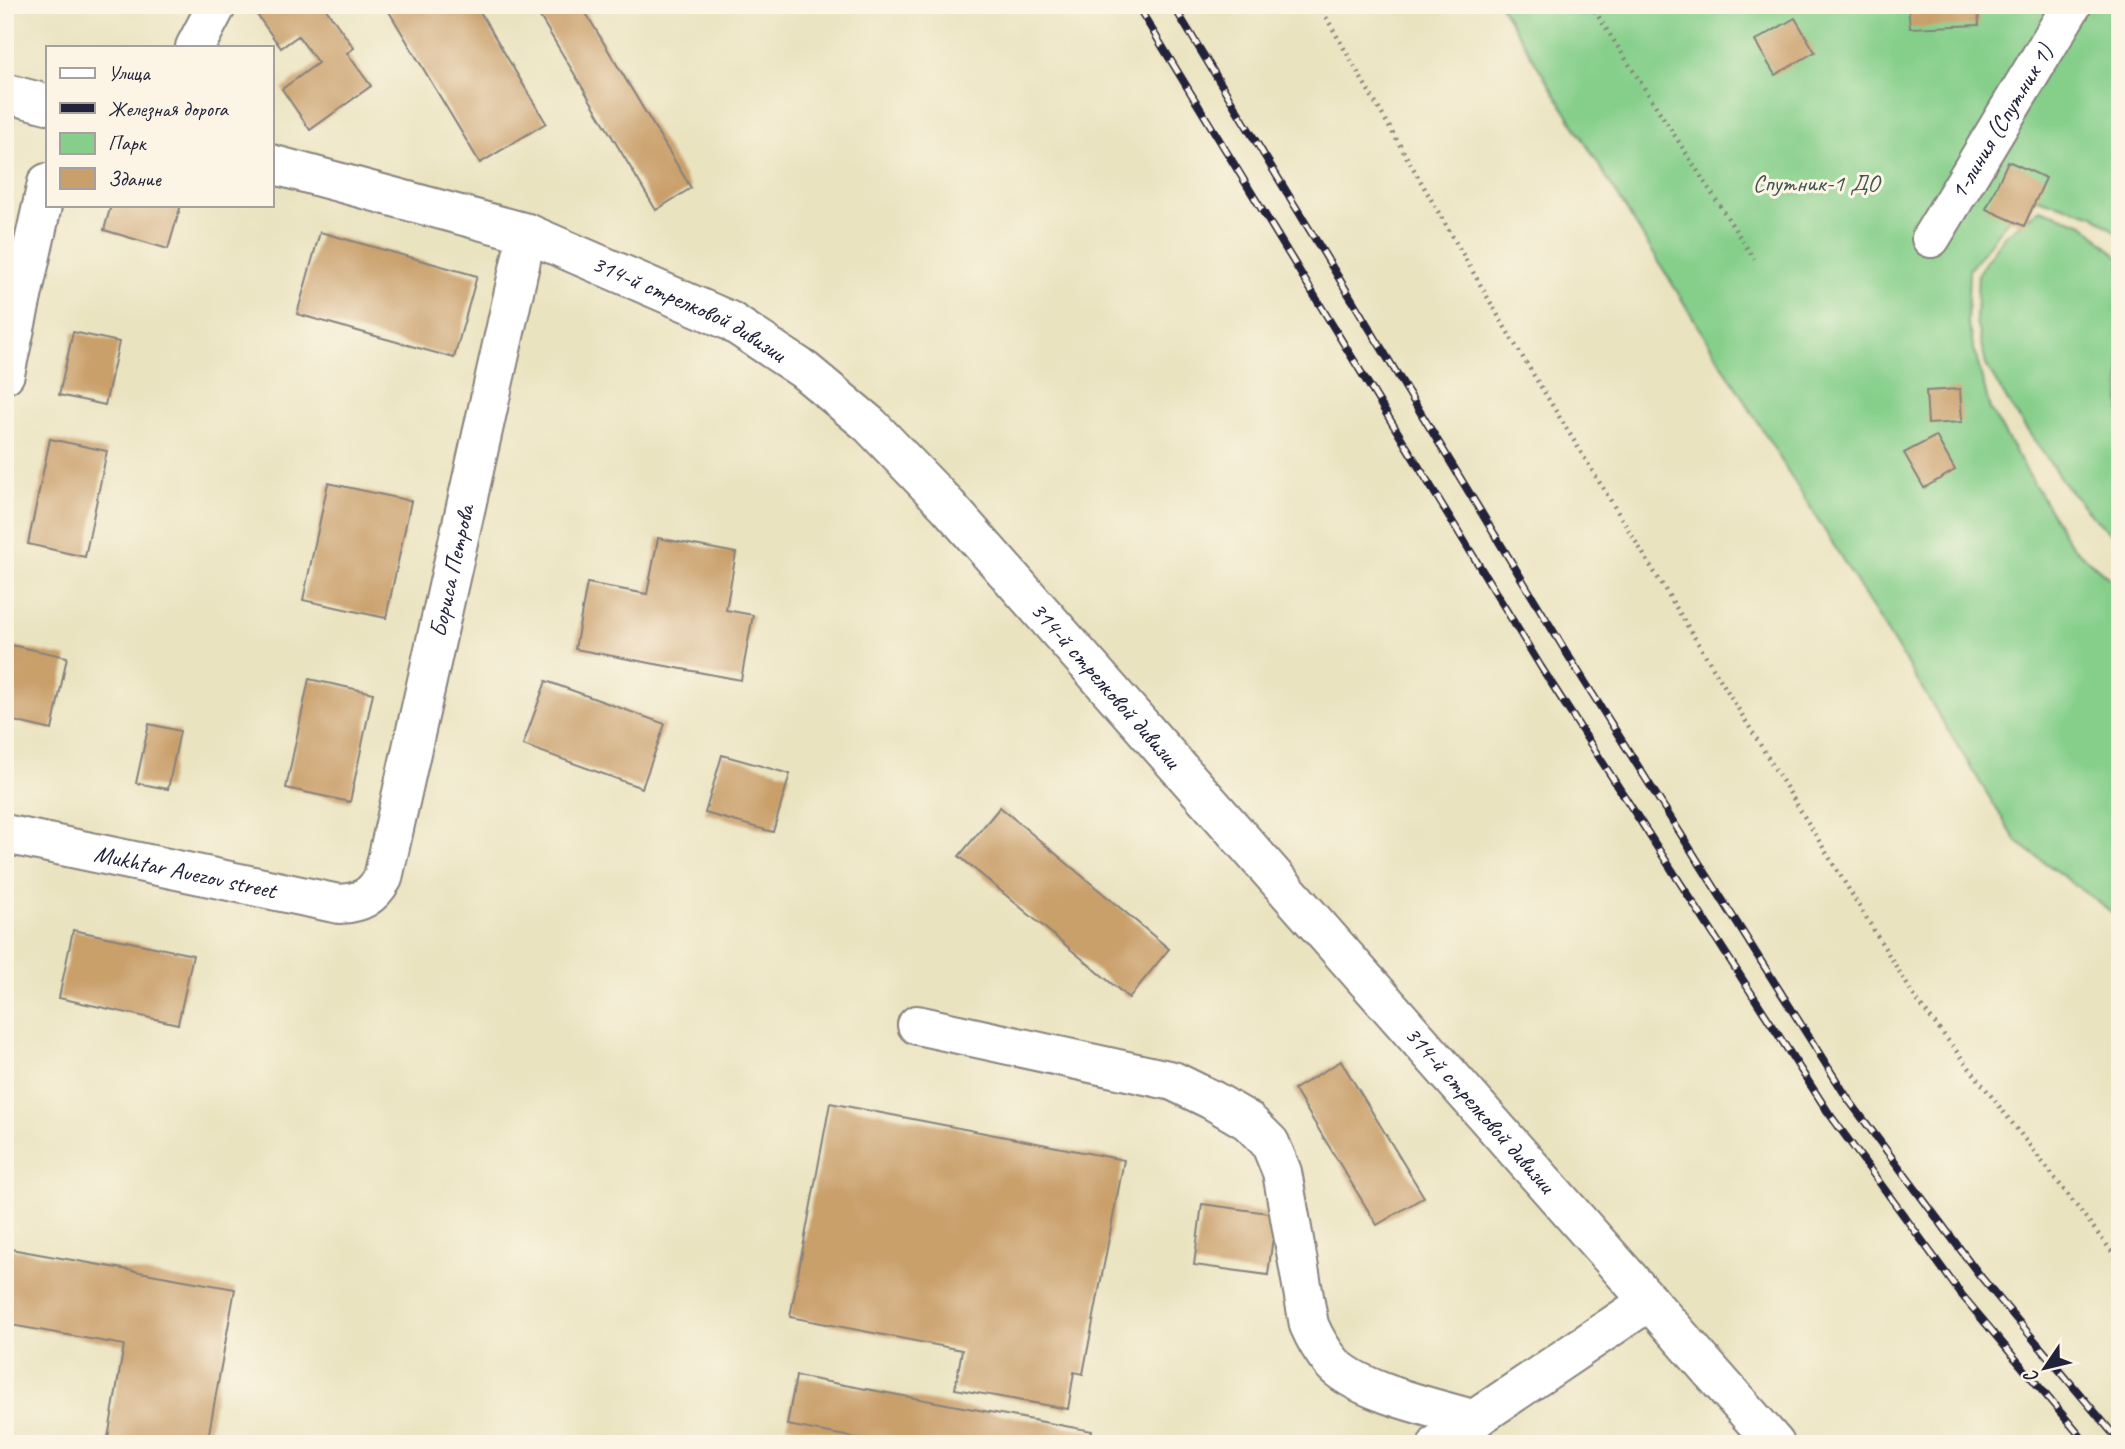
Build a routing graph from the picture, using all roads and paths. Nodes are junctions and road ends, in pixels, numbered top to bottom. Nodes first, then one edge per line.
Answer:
1 (217, 5) edge
2 (1319, 5) edge
3 (1591, 5) edge
4 (2072, 5) edge
5 (196, 46) edge
6 (5, 93) edge
7 (46, 104) edge
8 (273, 165) edge
9 (46, 188) edge
10 (527, 233) junction
11 (1931, 238) dead end
12 (1754, 259) dead end
13 (5, 374) edge
14 (5, 834) edge
15 (365, 900) joint
16 (917, 1025) dead end
17 (2120, 1262) edge
18 (1648, 1302) junction
19 (1475, 1420) junction
20 (1438, 1444) edge
21 (1775, 1444) edge

1 - 5 street
2 - 17 path
3 - 12 path
4 - 11 street, 1-линия (Спутник 1)
6 - 7 street
8 - 10 street, 314-й стрелковой дивизии
9 - 13 street
10 - 15 street, Бориса Петрова
10 - 18 street, 314-й стрелковой дивизии
14 - 15 street, Mukhtar Auezov street
16 - 19 street
18 - 19 street
18 - 21 street, 314-й стрелковой дивизии
19 - 20 street

